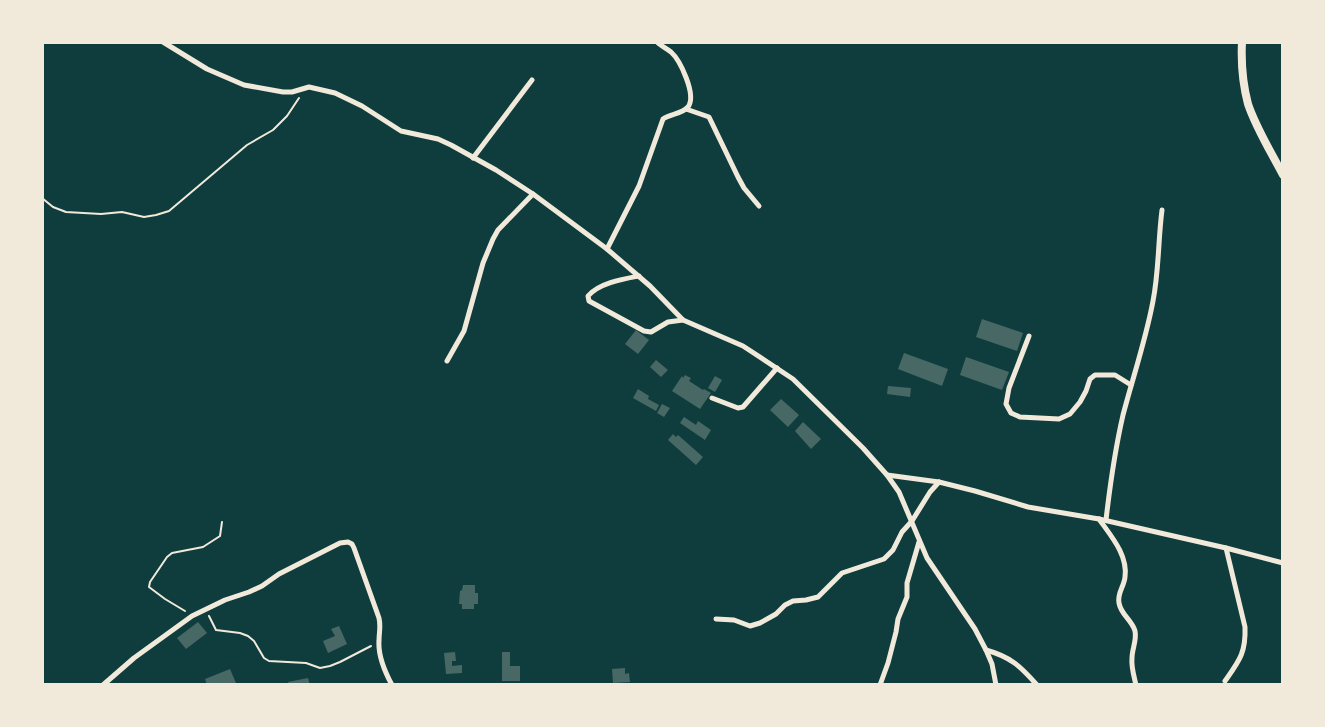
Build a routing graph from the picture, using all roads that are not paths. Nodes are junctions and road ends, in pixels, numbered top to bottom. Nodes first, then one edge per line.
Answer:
1 (163, 42) edge
2 (657, 42) edge
3 (1242, 42) edge
4 (532, 80) dead end
5 (686, 109) junction
6 (474, 158) junction
7 (1283, 175) edge
8 (533, 194) junction
9 (759, 206) dead end
10 (1162, 211) dead end
11 (607, 249) junction
12 (639, 276) junction
13 (683, 320) junction
14 (1029, 336) dead end
15 (447, 361) dead end
16 (778, 368) junction
17 (1131, 385) junction
18 (712, 398) dead end
19 (887, 475) junction
20 (939, 482) junction
21 (1102, 519) junction
22 (912, 521) junction
23 (919, 542) junction
24 (1226, 548) junction
25 (1283, 563) edge
26 (716, 619) dead end
27 (986, 650) junction
28 (1225, 681) dead end
29 (103, 685) edge
30 (392, 685) edge
31 (880, 685) edge
32 (996, 685) edge
33 (1037, 685) edge
34 (1136, 685) edge

1 - 6 street
2 - 5 street
3 - 7 highway
4 - 6 street
5 - 9 street
5 - 11 street
6 - 8 street
8 - 11 street
8 - 15 street
10 - 17 street
11 - 12 street
12 - 13 street
12 - 13 street
13 - 16 street
14 - 17 street
16 - 18 street
16 - 19 street
17 - 21 street
19 - 20 street
19 - 22 street
20 - 21 street
20 - 22 street
21 - 24 street
21 - 34 street
22 - 23 street
22 - 26 street
23 - 27 street
23 - 31 street
24 - 25 street
24 - 28 street
27 - 32 street
27 - 33 street
29 - 30 street

